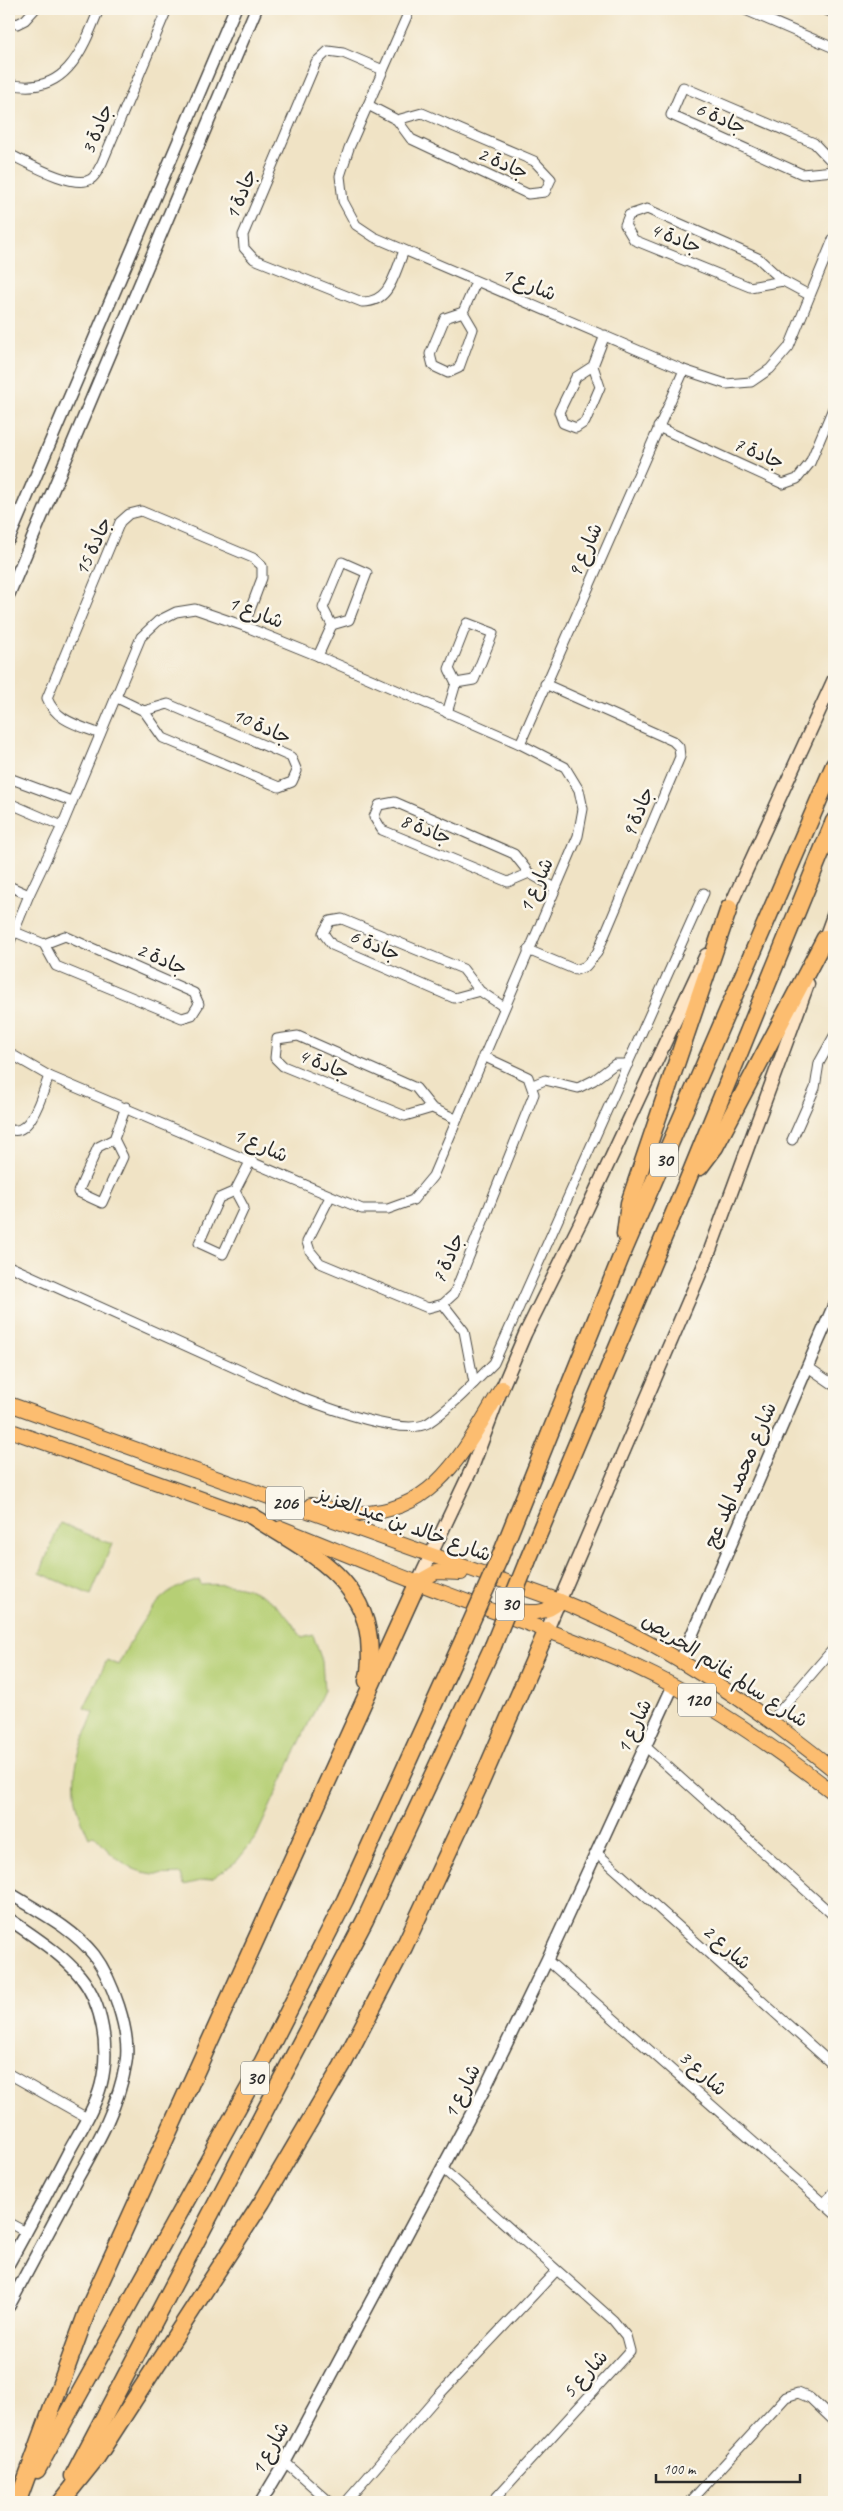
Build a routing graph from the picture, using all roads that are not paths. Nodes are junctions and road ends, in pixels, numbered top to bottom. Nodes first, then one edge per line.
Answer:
1 (35, 9) edge
2 (100, 9) edge
3 (166, 9) edge
4 (235, 9) edge
5 (256, 9) edge
6 (410, 9) edge
7 (743, 9) edge
8 (824, 9) edge
9 (834, 13) edge
10 (9, 21) edge
11 (834, 48) edge
12 (383, 70) junction
13 (9, 84) edge
14 (197, 98) junction
15 (368, 105) junction
16 (213, 109) junction
17 (397, 120) junction
18 (184, 128) junction
19 (203, 134) junction
20 (9, 154) edge
21 (834, 164) edge
22 (834, 171) edge
23 (834, 237) edge
24 (404, 250) junction
25 (783, 281) junction
26 (476, 282) junction
27 (809, 295) junction
28 (463, 312) junction
29 (605, 336) junction
30 (593, 366) junction
31 (684, 370) junction
32 (834, 406) edge
33 (658, 427) junction
34 (9, 539) edge
35 (20, 567) junction
36 (9, 572) edge
37 (9, 594) edge
38 (332, 625) junction
39 (244, 626) junction
40 (318, 656) junction
41 (834, 679) edge
42 (456, 683) junction
43 (546, 684) junction
44 (116, 697) junction
45 (144, 711) junction
46 (447, 713) junction
47 (100, 734) junction
48 (520, 744) junction
49 (834, 766) edge
50 (9, 778) edge
51 (71, 801) junction
52 (9, 803) edge
53 (834, 821) edge
54 (62, 826) junction
55 (529, 873) junction
56 (9, 886) edge
57 (556, 888) junction
58 (704, 893) dead end
59 (29, 895) junction
60 (729, 908) junction
61 (834, 913) edge
62 (15, 932) junction
63 (825, 938) junction
64 (9, 944) edge
65 (44, 944) junction
66 (528, 950) junction
67 (480, 991) junction
68 (504, 1006) junction
69 (834, 1036) edge
70 (9, 1052) edge
71 (483, 1056) junction
72 (628, 1064) junction
73 (49, 1076) junction
74 (533, 1085) junction
75 (126, 1107) junction
76 (432, 1108) junction
77 (456, 1119) junction
78 (9, 1130) edge
79 (114, 1140) junction
80 (792, 1140) dead end
81 (251, 1160) junction
82 (686, 1184) junction
83 (235, 1191) junction
84 (330, 1196) junction
85 (621, 1257) junction
86 (9, 1266) edge
87 (443, 1304) junction
88 (834, 1305) edge
89 (808, 1367) junction
90 (474, 1382) junction
91 (834, 1384) edge
92 (502, 1388) junction
93 (9, 1404) edge
94 (70, 1426) junction
95 (9, 1430) edge
96 (64, 1450) junction
97 (265, 1496) junction
98 (252, 1516) junction
99 (431, 1555) junction
100 (418, 1582) junction
101 (527, 1590) junction
102 (560, 1601) junction
103 (469, 1602) junction
104 (547, 1630) junction
105 (834, 1648) edge
106 (680, 1660) junction
107 (674, 1686) junction
108 (360, 1712) junction
109 (772, 1720) junction
110 (645, 1746) junction
111 (834, 1770) edge
112 (834, 1793) edge
113 (596, 1853) junction
114 (9, 1893) edge
115 (834, 1916) edge
116 (9, 1919) edge
117 (548, 1960) junction
118 (834, 2066) edge
119 (9, 2074) edge
120 (87, 2118) junction
121 (443, 2169) junction
122 (834, 2192) edge
123 (823, 2204) junction
124 (834, 2213) edge
125 (9, 2223) edge
126 (26, 2232) junction
127 (9, 2264) edge
128 (556, 2271) junction
129 (9, 2306) edge
130 (834, 2421) edge
131 (285, 2462) junction
132 (18, 2500) edge
133 (60, 2502) edge
134 (260, 2502) edge
135 (330, 2502) edge
136 (346, 2502) edge
137 (492, 2502) edge
138 (690, 2502) edge

1 - 10 street
2 - 13 street
3 - 20 street, جادة 3
4 - 14 street
5 - 16 street
6 - 12 street, شارع 1
7 - 11 street
8 - 9 street
12 - 15 street, شارع 1
12 - 24 street, جادة 1
14 - 16 street
14 - 18 street
15 - 17 street, جادة 2
15 - 24 street, شارع 1
16 - 19 street
17 - 17 street, جادة 2
18 - 19 street
18 - 34 street
19 - 35 street
21 - 22 street, جادة 6
23 - 27 street, شارع 1
24 - 26 street, شارع 1
25 - 25 street, جادة 4
25 - 27 street, جادة 4
26 - 28 street
26 - 29 street, شارع 1
27 - 31 street, شارع 1
28 - 28 street
29 - 30 street
29 - 31 street, شارع 1
30 - 30 street
31 - 33 street, شارع 9
32 - 33 street, جادة 7
33 - 43 street, شارع 9
35 - 36 street
35 - 37 street
38 - 38 street
38 - 40 street
39 - 40 street, شارع 1
39 - 44 street, شارع 1
39 - 47 street, جادة 15
40 - 46 street, شارع 1
41 - 60 main road
42 - 42 street
42 - 46 street
43 - 48 street, شارع 9
43 - 66 street, جادة 9
44 - 45 street, جادة 10
44 - 47 street, شارع 1
45 - 45 street, جادة 10
46 - 48 street, شارع 1
47 - 51 street, شارع 1
48 - 57 street, شارع 1
49 - 85 highway, 30
50 - 51 street
51 - 54 street, شارع 1
52 - 54 street
53 - 82 highway, 30
54 - 59 street, شارع 1
55 - 55 street, جادة 8
55 - 57 street, جادة 8
56 - 59 street
57 - 66 street, شارع 1
58 - 72 street
59 - 62 street, شارع 1
60 - 85 highway
60 - 92 main road
61 - 63 main road
62 - 64 street, شارع 1
62 - 65 street
63 - 82 highway
63 - 102 main road
65 - 65 street, جادة 2
66 - 68 street, شارع 1
67 - 67 street, جادة 6
67 - 68 street, جادة 6
68 - 71 street, شارع 1
69 - 80 street
70 - 73 street, شارع 1
71 - 74 street
71 - 77 street, شارع 1
72 - 74 street
72 - 90 street
73 - 75 street, شارع 1
73 - 78 street
74 - 87 street, جادة 7
75 - 79 street
75 - 81 street, شارع 1
76 - 76 street, جادة 4
76 - 77 street, جادة 4
77 - 84 street, شارع 1
79 - 79 street
81 - 83 street
81 - 84 street, شارع 1
82 - 133 highway, 30, bridge
83 - 83 street
84 - 87 street, جادة 7
85 - 132 highway, 30, bridge
86 - 90 street
87 - 90 street
88 - 89 street, شارع محمد المد عج
89 - 91 street
89 - 106 street, شارع محمد المد عج
92 - 97 main road
92 - 99 main road
93 - 94 main road, شارع خالد بن عبدالعزيز / 206
94 - 96 main road
94 - 97 main road, شارع خالد بن عبدالعزيز / 206
95 - 96 main road, 206
96 - 98 main road, 206
97 - 99 main road, شارع خالد بن عبدالعزيز / 206
98 - 100 main road, 206
98 - 108 highway
99 - 100 main road
99 - 101 main road, شارع خالد بن عبدالعزيز / 206
100 - 101 main road
100 - 103 main road, 206
100 - 108 highway
101 - 102 main road, شارع خالد بن عبدالعزيز / 206
102 - 103 main road
102 - 104 main road
102 - 106 main road, شارع سالم غانم الحريص / 120
103 - 104 main road, 206
104 - 107 main road, شارع سالم غانم الحريص / 120
104 - 133 highway
105 - 109 street
106 - 109 main road, شارع سالم غانم الحريص / 120
107 - 110 street, شارع 1
107 - 112 main road, شارع سالم غانم الحريص / 120
108 - 132 highway
109 - 111 main road, شارع سالم غانم الحريص / 120
110 - 113 street, شارع 1
110 - 115 street
113 - 117 street, شارع 1
113 - 118 street, شارع 2
114 - 129 street
116 - 120 street
117 - 121 street, شارع 1
117 - 123 street, شارع 3
119 - 120 street
120 - 126 street
121 - 128 street, شارع 5
121 - 131 street, شارع 1
122 - 123 street
123 - 124 street, شارع 3
125 - 126 street
126 - 127 street
128 - 136 street
128 - 137 street, شارع 5
130 - 138 street
131 - 134 street, شارع 1
131 - 135 street

